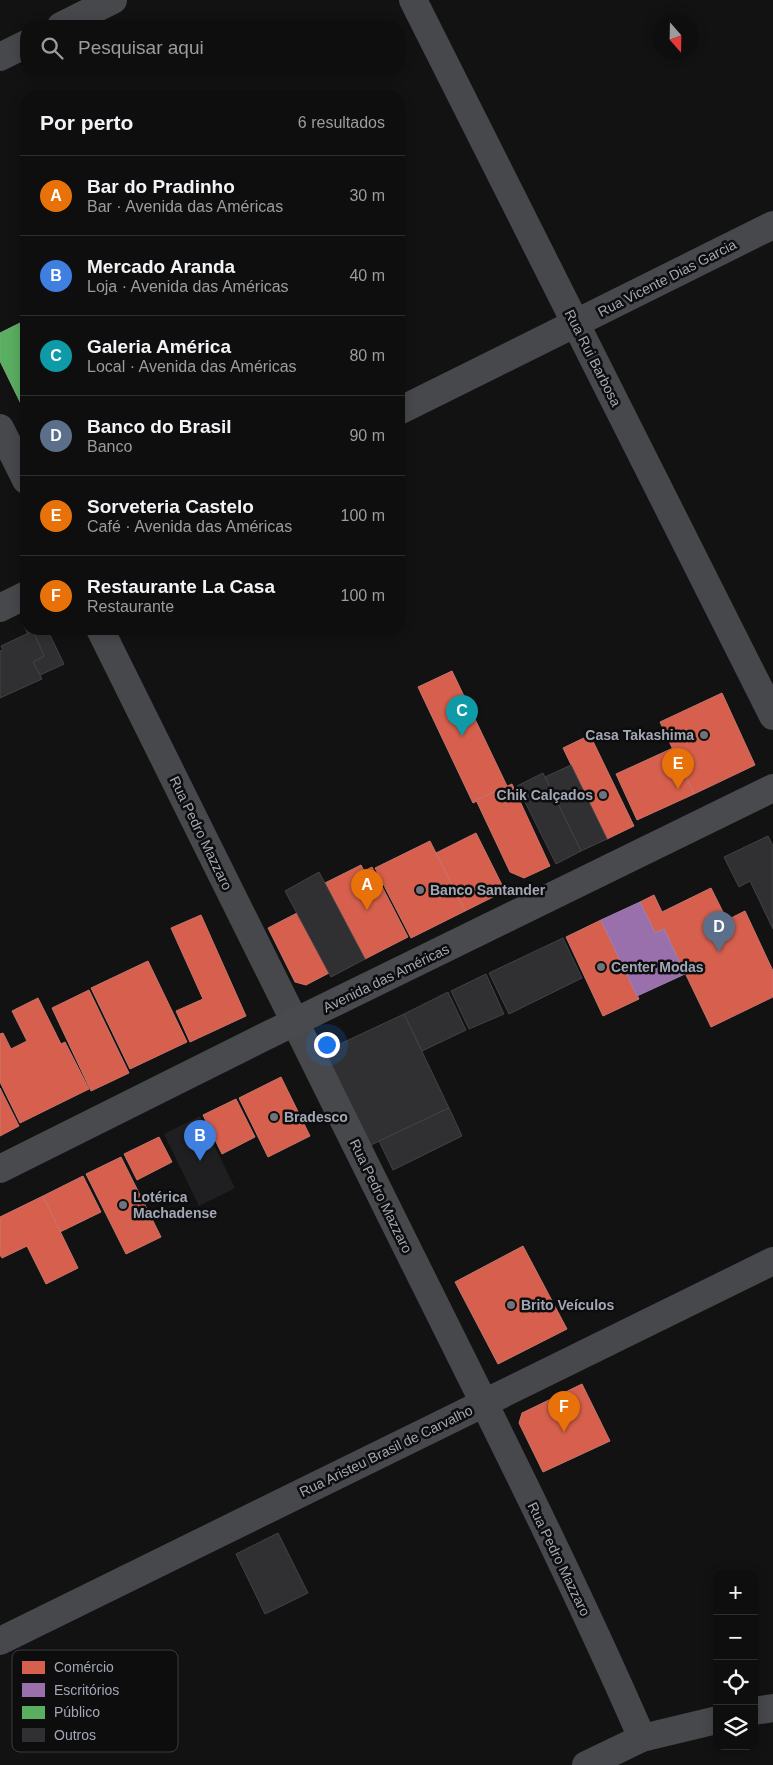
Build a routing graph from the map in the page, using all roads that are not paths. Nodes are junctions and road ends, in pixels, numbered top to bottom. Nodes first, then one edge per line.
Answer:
1 (113, 0) edge
2 (414, 0) edge
3 (73, 20) edge
4 (20, 47) edge
5 (0, 57) edge
6 (773, 225) edge
7 (576, 324) junction
8 (405, 408) edge
9 (0, 428) edge
10 (20, 468) edge
11 (20, 598) edge
12 (0, 608) edge
13 (103, 635) edge
14 (773, 716) edge
15 (773, 788) edge
16 (295, 1022) junction
17 (0, 1169) edge
18 (773, 1261) edge
19 (484, 1403) junction
20 (0, 1640) edge
21 (773, 1708) edge
22 (758, 1711) edge
23 (713, 1721) edge
24 (642, 1738) junction
25 (586, 1765) edge

1 - 3 street
2 - 7 street, Rua Rui Barbosa
4 - 5 street
6 - 7 street, Rua Vicente Dias Garcia
7 - 8 street, Rua Vicente Dias Garcia
7 - 14 street, Rua Rui Barbosa
9 - 10 street
11 - 12 street
13 - 16 street, Rua Pedro Mazzaro
15 - 16 main road, Avenida das Américas
16 - 17 main road, Avenida das Américas
16 - 19 street, Rua Pedro Mazzaro
18 - 19 street, Rua Aristeu Brasil de Carvalho
19 - 20 street, Rua Aristeu Brasil de Carvalho
19 - 24 street, Rua Pedro Mazzaro
21 - 22 street
23 - 24 street
24 - 25 street

